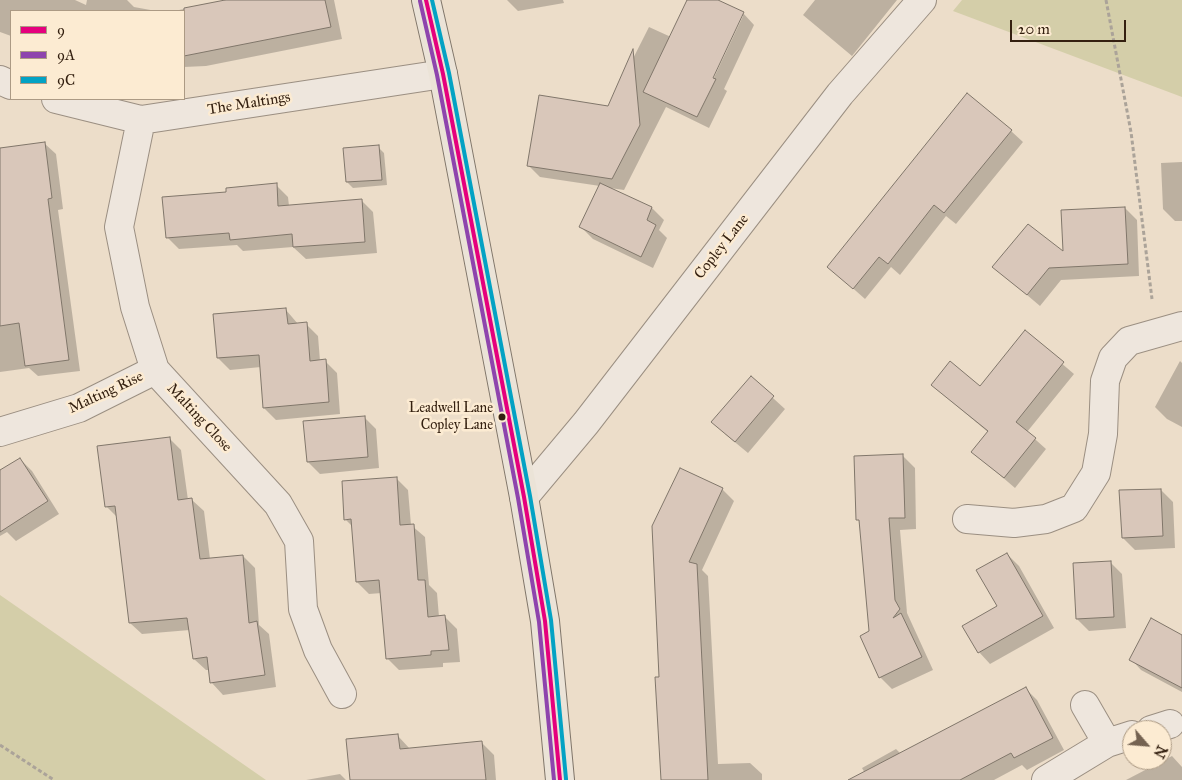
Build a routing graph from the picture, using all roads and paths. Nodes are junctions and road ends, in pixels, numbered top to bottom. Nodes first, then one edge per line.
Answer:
1 (426, 0) edge
2 (922, 0) edge
3 (1106, 0) edge
4 (443, 74) junction
5 (60, 100) edge
6 (141, 120) junction
7 (1169, 329) edge
8 (155, 370) junction
9 (0, 432) edge
10 (524, 497) junction
11 (967, 519) dead end
12 (342, 694) dead end
13 (1085, 705) dead end
14 (1119, 739) edge
15 (0, 745) edge
16 (54, 780) edge
17 (560, 780) edge
18 (1046, 780) edge

1 - 4 main road
2 - 10 street, Copley Lane
3 - 7 path
4 - 6 street, The Maltings
4 - 10 main road
5 - 6 street, The Maltings
6 - 8 street, Malting Close
7 - 11 street
8 - 9 street, Malting Rise
8 - 12 street, Malting Close
10 - 17 main road
13 - 14 street
14 - 18 street
15 - 16 path

